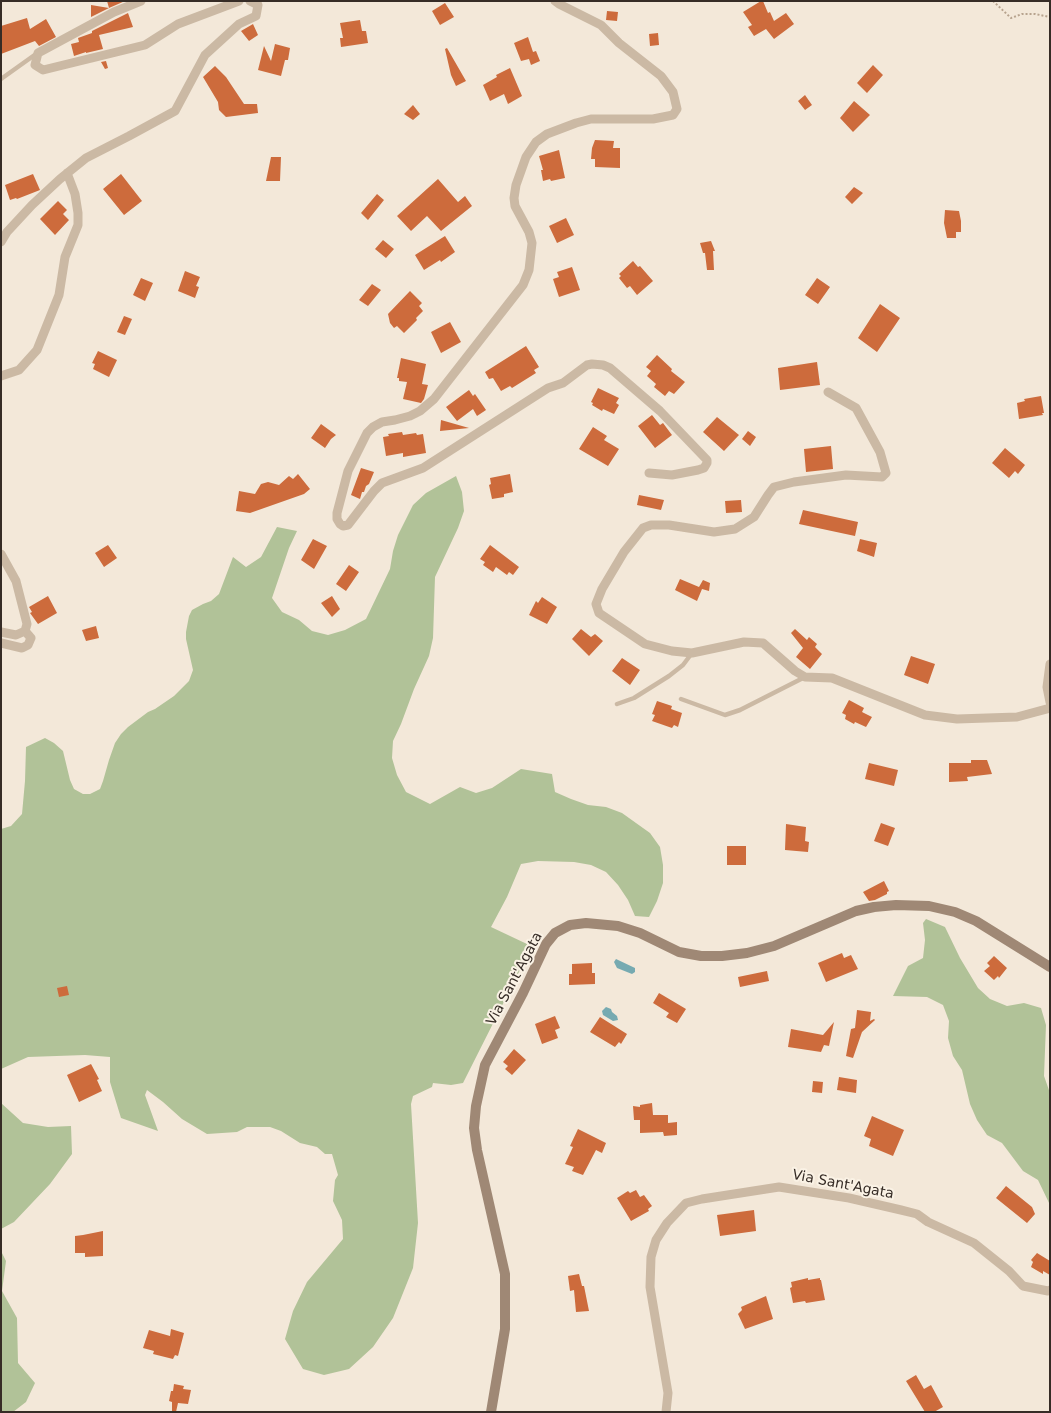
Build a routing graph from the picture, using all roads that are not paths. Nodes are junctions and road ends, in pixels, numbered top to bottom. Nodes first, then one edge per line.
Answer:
1 (141, 1) edge
2 (238, 1) edge
3 (250, 1) edge
4 (555, 1) edge
5 (38, 53) junction
6 (1, 79) edge
7 (67, 173) junction
8 (1, 242) edge
9 (1, 376) edge
10 (828, 392) dead end
11 (649, 473) dead end
12 (1, 554) edge
13 (25, 631) junction
14 (1, 632) edge
15 (1, 643) edge
16 (692, 653) junction
17 (1050, 664) edge
18 (805, 677) junction
19 (681, 699) dead end
20 (1050, 702) edge
21 (617, 704) dead end
22 (1050, 708) edge
23 (1050, 967) edge
24 (1050, 1290) edge
25 (491, 1412) edge
26 (666, 1412) edge

1 - 5 street
2 - 5 street
3 - 7 street
4 - 11 street
5 - 6 lane
7 - 8 street
7 - 9 street
10 - 16 street
12 - 13 street
13 - 14 street
13 - 15 street
16 - 18 street
16 - 21 lane
17 - 20 street
18 - 19 lane
18 - 22 street
23 - 25 street, Via Sant'Agata
24 - 26 street, Via Sant'Agata

